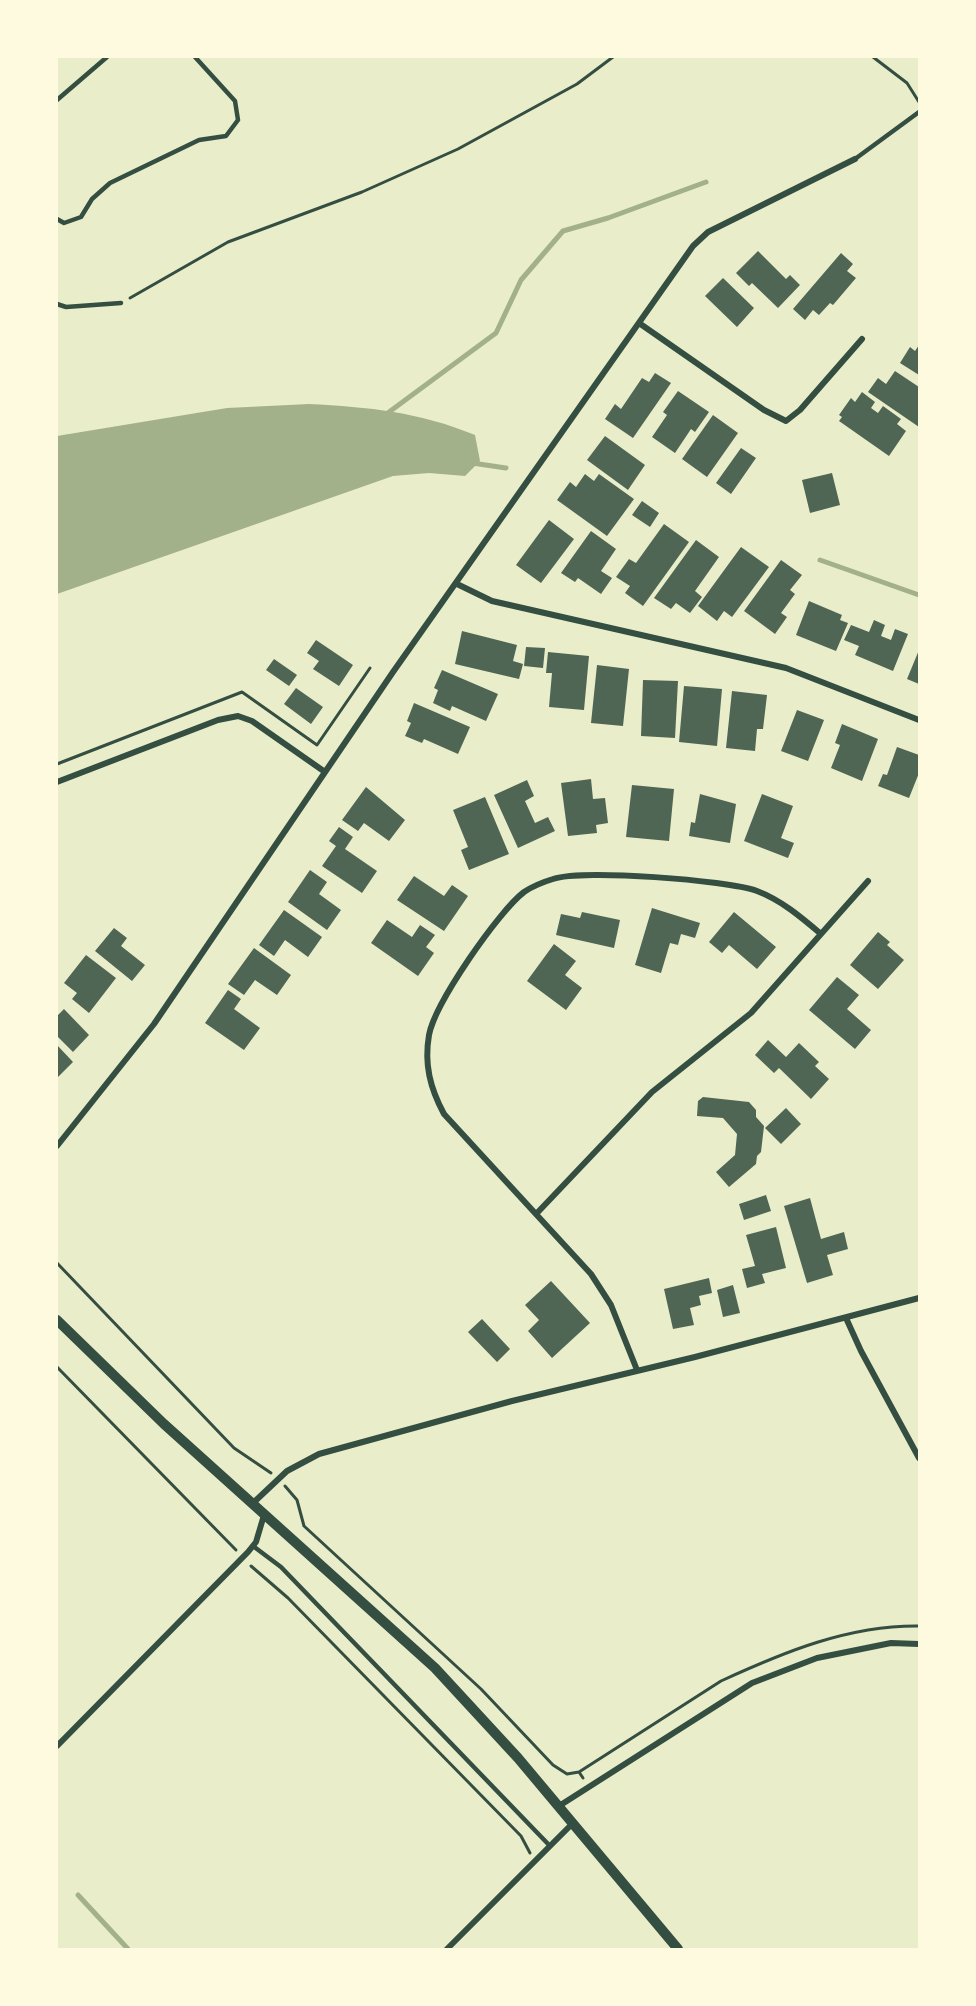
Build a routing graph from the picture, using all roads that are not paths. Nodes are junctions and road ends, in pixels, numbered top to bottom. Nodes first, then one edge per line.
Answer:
1 (107, 57) edge
2 (195, 57) edge
3 (57, 100) edge
4 (919, 112) edge
5 (855, 159) joint
6 (57, 219) edge
7 (121, 303) road end
8 (57, 304) edge
9 (639, 323) junction
10 (862, 339) dead end
11 (457, 584) junction
12 (919, 720) edge
13 (325, 772) junction
14 (57, 782) edge
15 (868, 881) dead end
16 (821, 934) junction
17 (57, 1146) edge
18 (538, 1212) junction
19 (919, 1298) edge
20 (846, 1318) junction
21 (57, 1320) edge
22 (637, 1370) junction
23 (919, 1458) edge
24 (252, 1504) junction
25 (264, 1515) junction
26 (254, 1546) junction
27 (919, 1644) edge
28 (57, 1746) edge
29 (559, 1806) junction
30 (573, 1823) junction
31 (550, 1846) junction
32 (447, 1949) edge
33 (678, 1949) edge

1 - 3 lane
2 - 6 lane
4 - 5 lane
5 - 9 street
7 - 8 lane
9 - 10 street
9 - 11 street
11 - 12 street
11 - 13 street
13 - 14 street
13 - 17 street
15 - 16 street
16 - 18 street
16 - 18 street
18 - 22 street
19 - 20 street
20 - 22 street
20 - 23 street
21 - 24 street
22 - 24 street
24 - 25 street
25 - 26 street
25 - 29 street
26 - 28 street
26 - 31 lane
27 - 29 street
29 - 30 street
30 - 31 street
30 - 33 street
31 - 32 street

